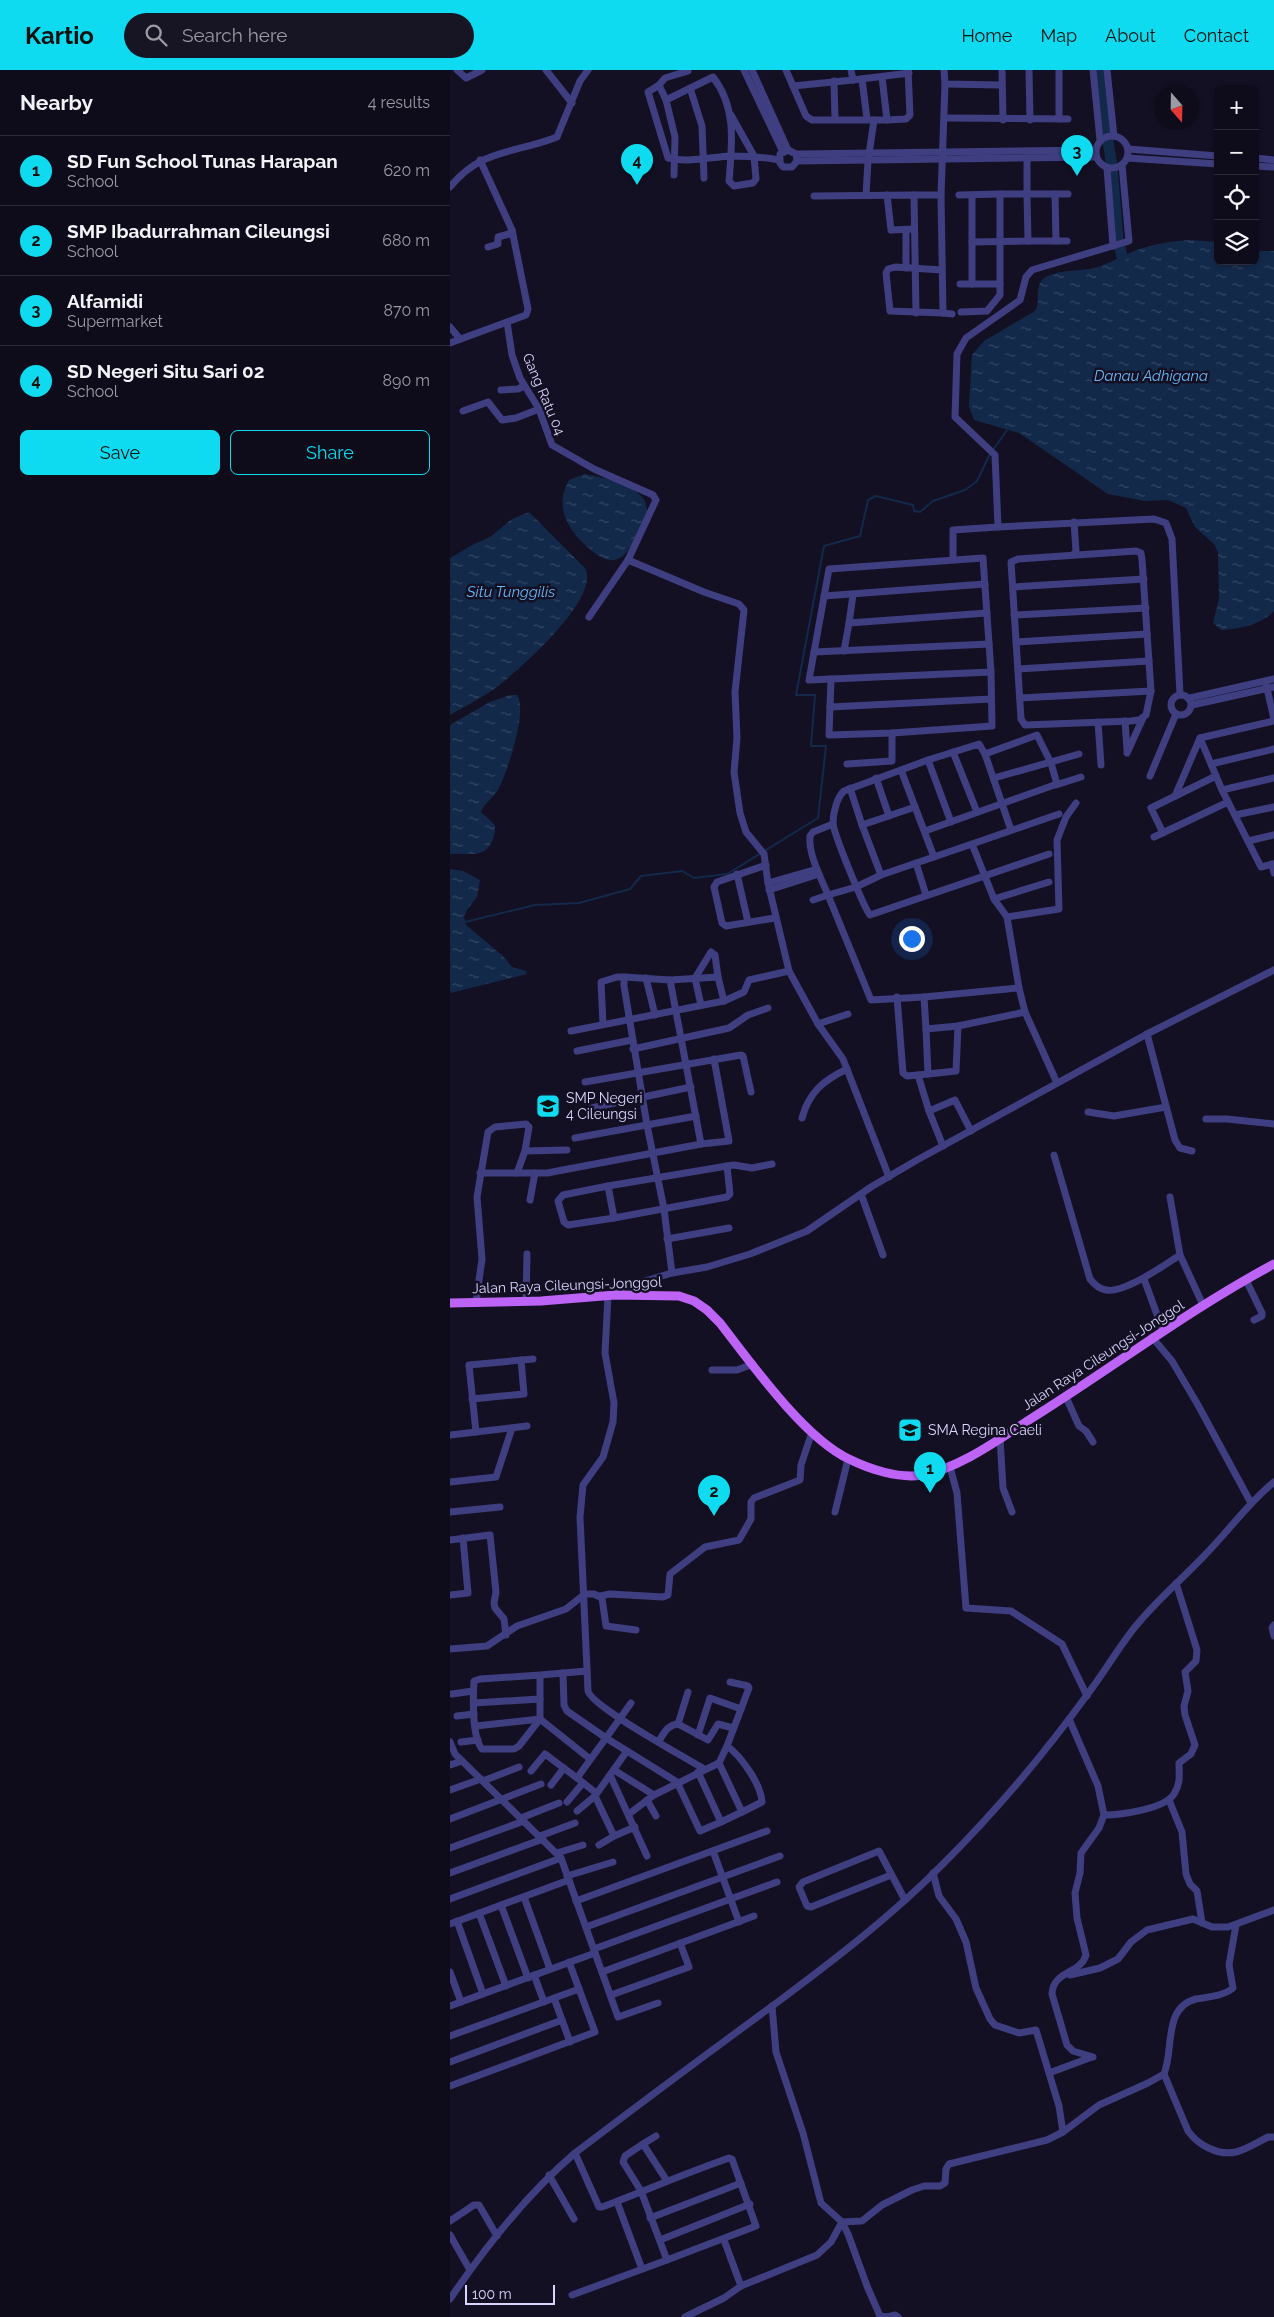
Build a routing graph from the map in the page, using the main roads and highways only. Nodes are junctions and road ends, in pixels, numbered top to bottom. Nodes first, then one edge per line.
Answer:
1 (1274, 1264) edge
2 (450, 1303) edge

1 - 2 main road, Jalan Raya Cileungsi-Jonggol

